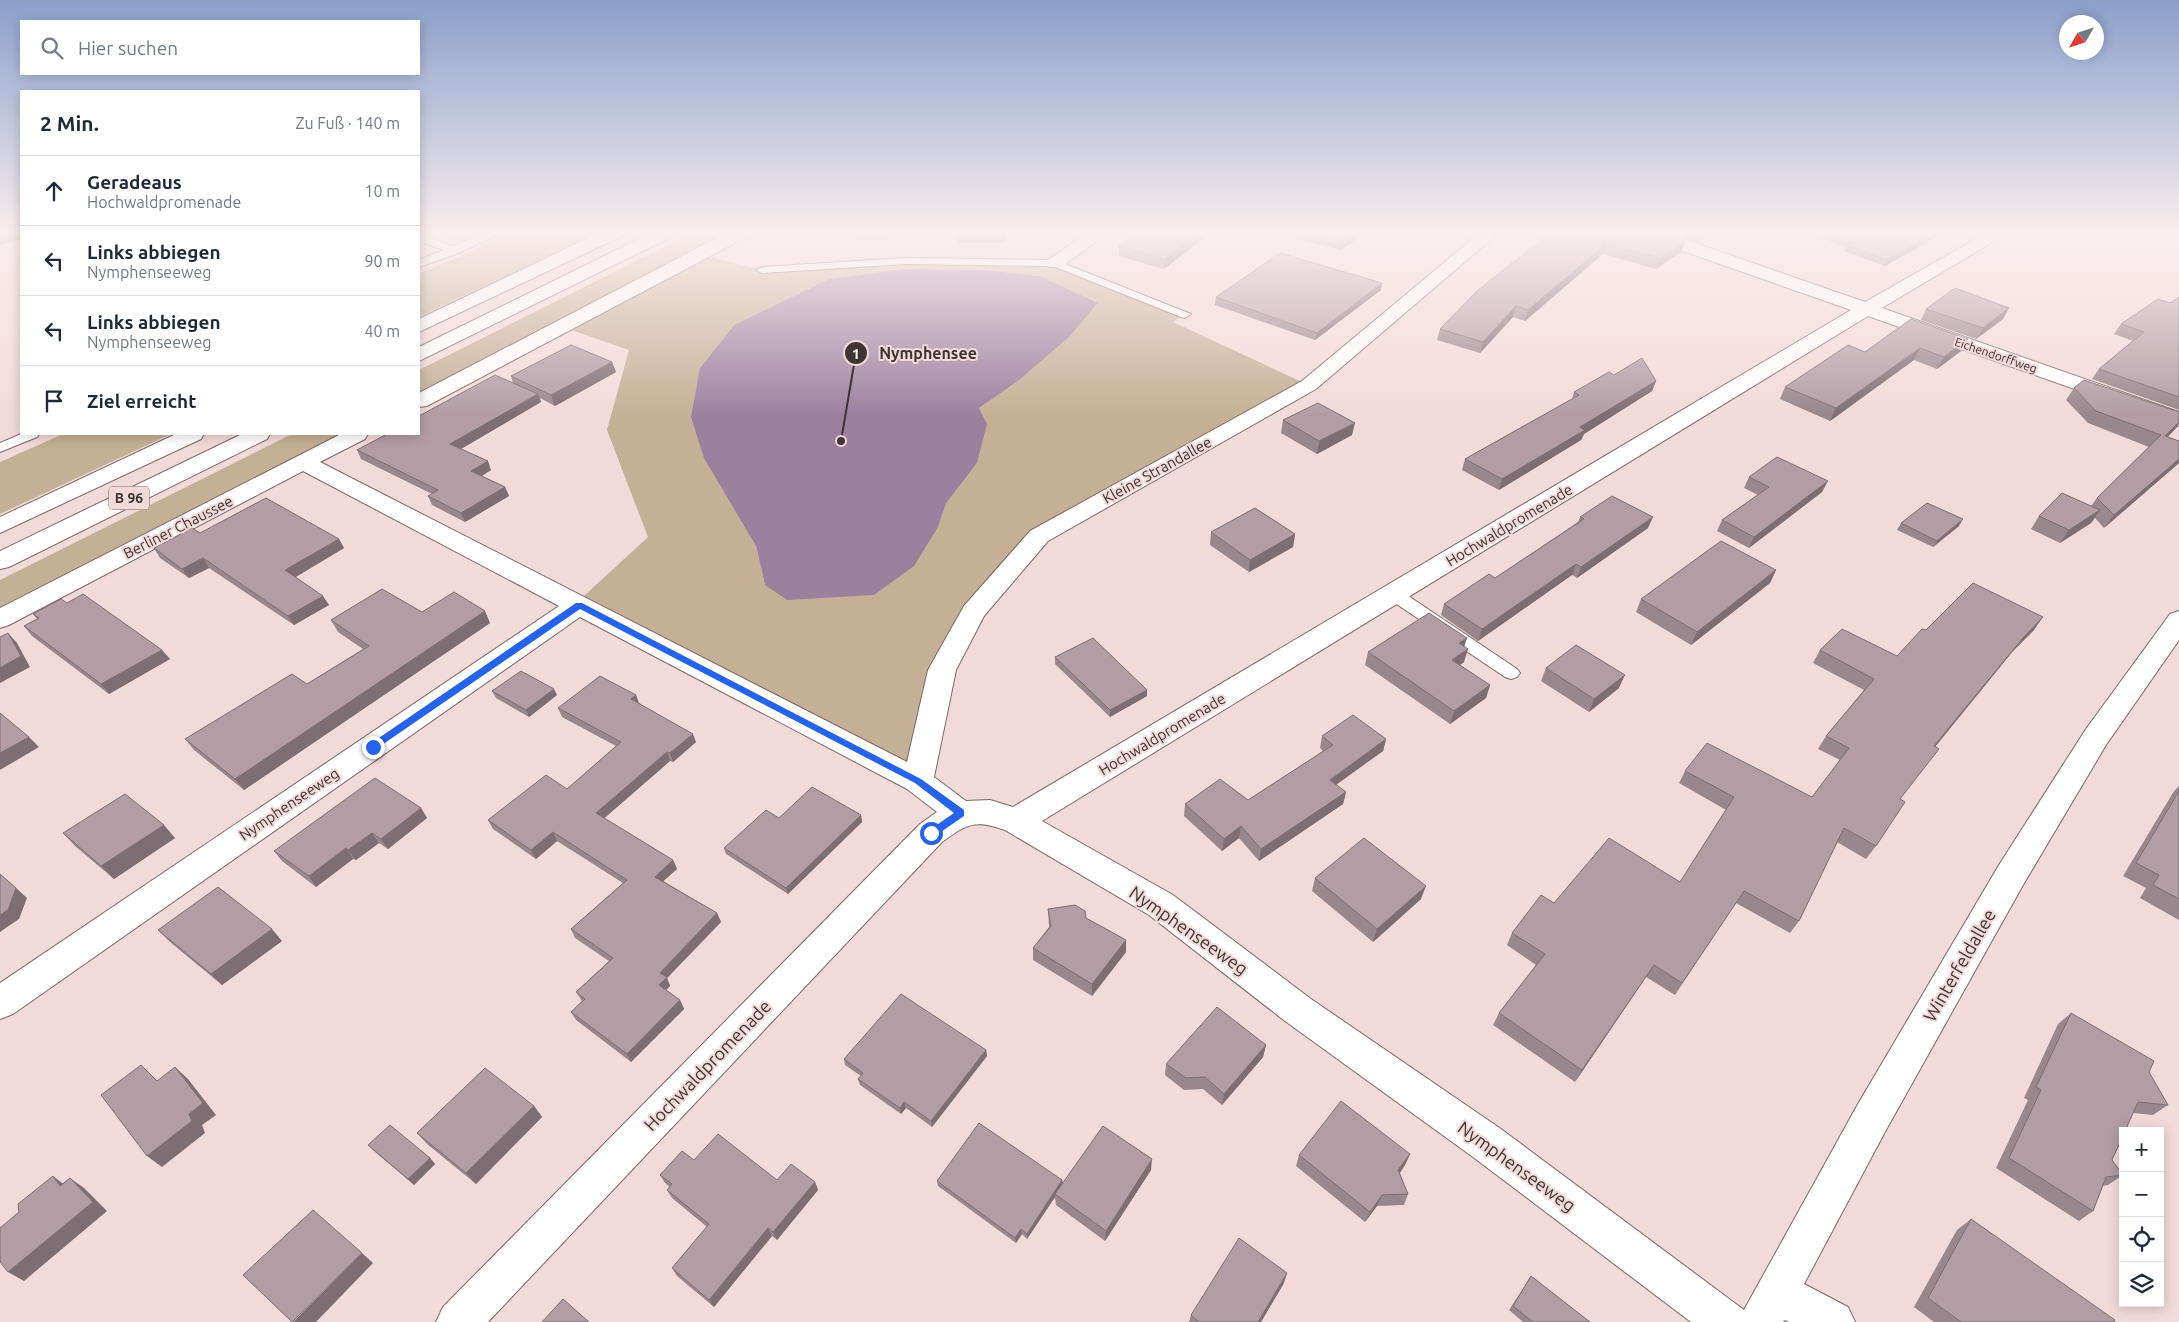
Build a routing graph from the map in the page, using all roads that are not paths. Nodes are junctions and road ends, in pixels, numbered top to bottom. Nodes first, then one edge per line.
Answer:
1 (489, 293) edge
2 (545, 293) edge
3 (626, 293) edge
4 (1131, 293) edge
5 (1420, 293) edge
6 (1820, 293) edge
7 (1895, 293) edge
8 (1867, 309) junction
9 (1185, 314) dead end
10 (420, 326) edge
11 (420, 355) edge
12 (420, 400) edge
13 (2179, 419) edge
14 (30, 435) edge
15 (191, 435) edge
16 (257, 435) edge
17 (355, 435) edge
18 (0, 448) edge
19 (302, 462) junction
20 (0, 526) edge
21 (0, 561) edge
22 (1395, 595) junction
23 (579, 605) junction
24 (0, 619) edge
25 (2179, 620) edge
26 (1510, 672) dead end
27 (918, 781) junction
28 (960, 813) junction
29 (1016, 821) junction
30 (0, 1003) edge
31 (1768, 1307) edge
32 (458, 1322) edge
33 (1727, 1322) edge
34 (1833, 1322) edge

1 - 10 street
2 - 11 street
3 - 12 street
4 - 9 lane
5 - 27 street, Kleine Strandallee
6 - 8 street, Eichendorffweg
7 - 8 street, Hochwaldpromenade
8 - 13 street, Eichendorffweg
8 - 22 street, Hochwaldpromenade
14 - 18 lane
15 - 20 street, B 96
16 - 21 street, B 96
17 - 19 street, Berliner Chaussee
19 - 23 street
19 - 24 street, Berliner Chaussee
22 - 26 lane
22 - 29 street, Hochwaldpromenade
23 - 27 street
23 - 30 street, Nymphenseeweg
25 - 31 street, Winterfeldallee
27 - 28 street
28 - 29 street, Nymphenseeweg
28 - 32 street, Hochwaldpromenade
29 - 33 street, Nymphenseeweg
31 - 34 street

